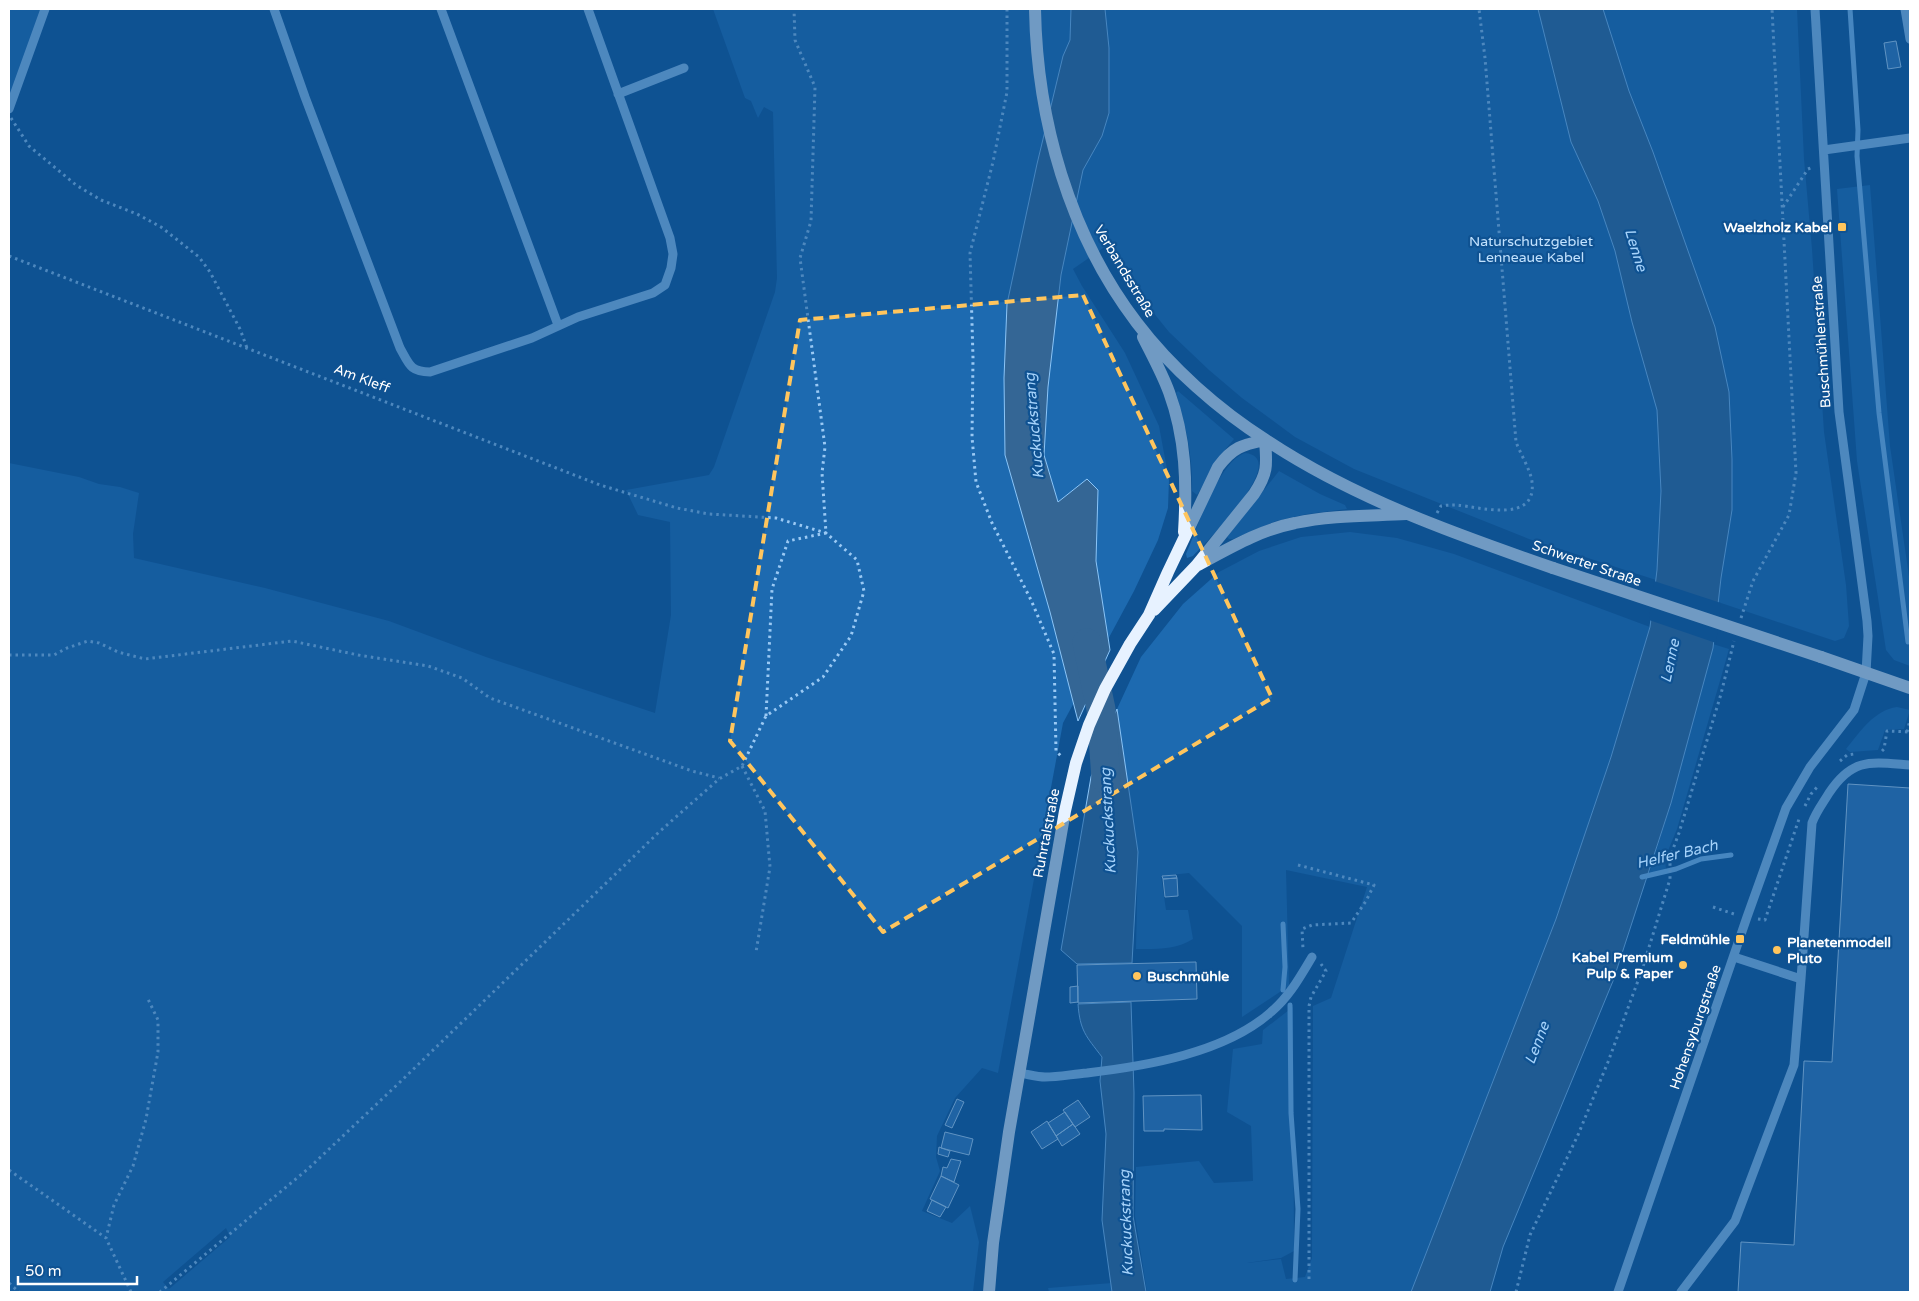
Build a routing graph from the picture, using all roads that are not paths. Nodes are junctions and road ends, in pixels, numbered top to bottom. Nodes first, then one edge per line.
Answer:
1 (45, 9) edge
2 (274, 9) edge
3 (441, 9) edge
4 (588, 9) edge
5 (1034, 9) edge
6 (1815, 9) edge
7 (1905, 9) edge
8 (1910, 39) edge
9 (684, 68) dead end
10 (618, 94) junction
11 (9, 109) edge
12 (1910, 138) edge
13 (1824, 150) junction
14 (1137, 323) junction
15 (558, 325) junction
16 (1265, 440) junction
17 (1409, 514) junction
18 (1184, 539) junction
19 (1196, 566) junction
20 (1149, 615) junction
21 (1866, 673) junction
22 (1910, 688) edge
23 (1910, 765) edge
24 (1312, 957) road end
25 (1734, 957) junction
26 (1800, 979) junction
27 (1019, 1073) junction
28 (989, 1292) edge
29 (1618, 1292) edge
30 (1681, 1292) edge

1 - 11 street
2 - 15 street
3 - 15 street
4 - 10 street
5 - 14 main road, Verbandsstraße
6 - 13 street, Buschmühlenstraße
7 - 8 street
9 - 10 street
10 - 15 street
12 - 13 street
13 - 21 street, Buschmühlenstraße
14 - 16 main road, Verbandsstraße
14 - 18 main road
16 - 17 main road, Schwerter Straße
16 - 18 main road, Ruhrtalstraße
16 - 19 main road, Ruhrtalstraße
17 - 19 main road
17 - 21 main road, Schwerter Straße, bridge
18 - 20 main road, Ruhrtalstraße
19 - 20 main road, Ruhrtalstraße
20 - 27 main road, Ruhrtalstraße
21 - 22 main road, Schwerter Straße
21 - 25 street, Hohensyburgstraße
23 - 26 street
24 - 27 street
25 - 26 street
25 - 29 street, Hohensyburgstraße
26 - 30 street
27 - 28 main road, Ruhrtalstraße

